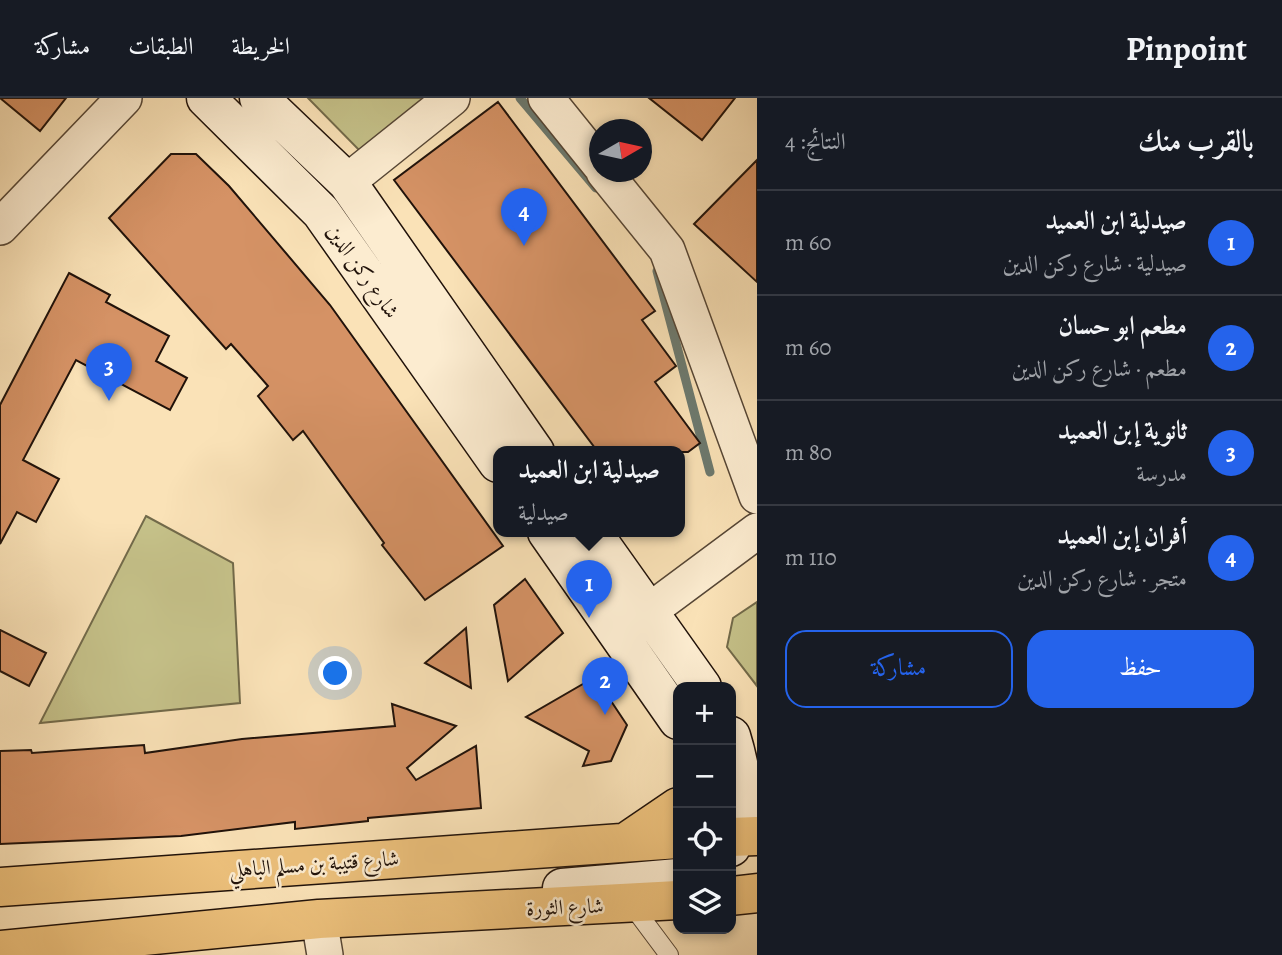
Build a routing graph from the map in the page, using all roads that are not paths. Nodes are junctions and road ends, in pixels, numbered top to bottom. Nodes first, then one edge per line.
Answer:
1 (124, 98) edge
2 (206, 98) edge
3 (258, 98) edge
4 (452, 98) edge
5 (546, 98) edge
6 (589, 152) edge
7 (346, 182) junction
8 (612, 182) edge
9 (0, 227) edge
10 (531, 446) edge
11 (493, 456) edge
12 (757, 496) edge
13 (550, 537) edge
14 (596, 537) edge
15 (749, 537) edge
16 (648, 612) junction
17 (698, 682) edge
18 (673, 713) edge
19 (736, 724) edge
20 (757, 744) edge
21 (734, 745) edge
22 (677, 808) edge
23 (741, 825) edge
24 (673, 839) edge
25 (628, 841) junction
26 (673, 878) edge
27 (0, 887) edge
28 (757, 893) edge
29 (736, 895) edge
30 (673, 900) edge
31 (631, 904) junction
32 (451, 912) junction
33 (322, 937) edge
34 (7, 952) edge
35 (669, 955) edge

1 - 9 street
2 - 11 main road, شارع ركن الدين
3 - 7 main road, شارع ركن الدين
4 - 7 street
5 - 6 street
7 - 10 main road, شارع ركن الدين
8 - 12 street
13 - 18 main road
14 - 16 main road
15 - 16 street
16 - 17 main road
19 - 20 main road
21 - 23 main road
22 - 25 main road
24 - 25 main road
25 - 27 main road, شارع قتيبة بن مسلم الباهلي
26 - 32 main road
28 - 29 main road
30 - 31 main road, شارع الثورة
31 - 32 main road, شارع الثورة
31 - 35 lane
32 - 33 main road
33 - 34 main road

